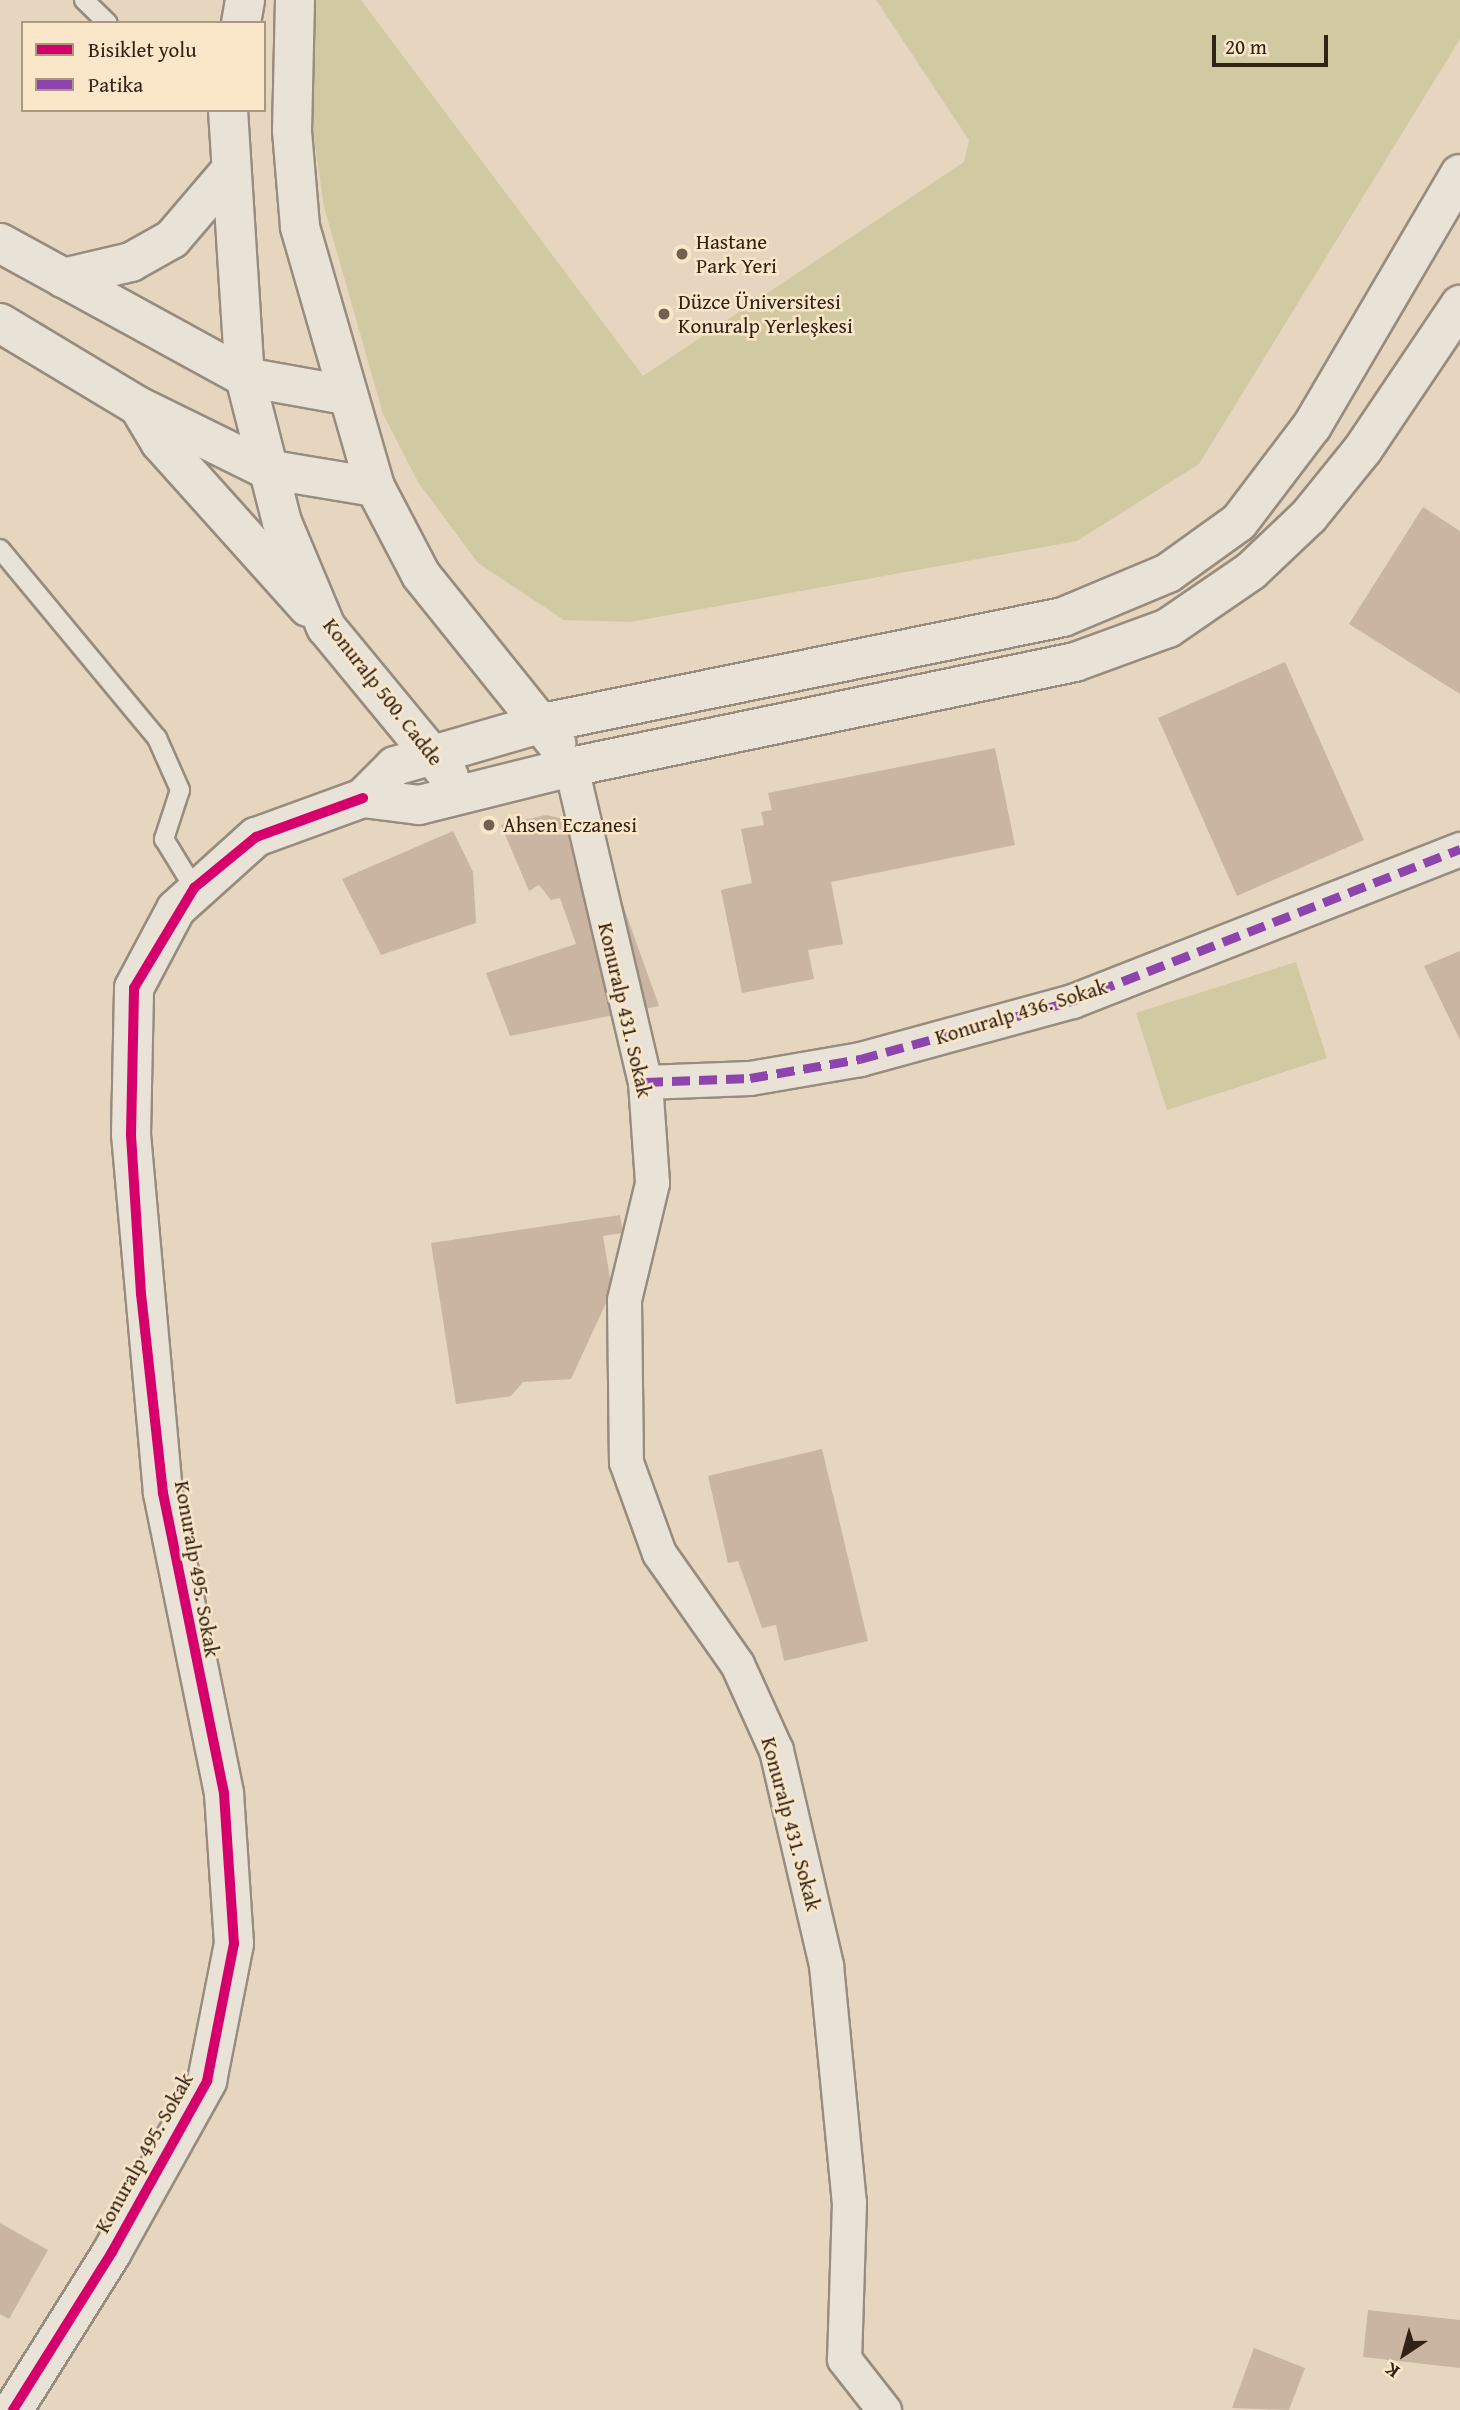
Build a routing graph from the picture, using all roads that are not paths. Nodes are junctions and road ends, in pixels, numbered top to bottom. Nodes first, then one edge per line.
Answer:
1 (84, 0) edge
2 (245, 0) edge
3 (295, 0) edge
4 (106, 21) edge
5 (241, 21) edge
6 (228, 112) edge
7 (230, 172) junction
8 (1460, 174) edge
9 (0, 243) edge
10 (63, 278) junction
11 (1460, 305) edge
12 (0, 323) edge
13 (245, 377) junction
14 (345, 395) junction
15 (138, 406) junction
16 (266, 469) junction
17 (375, 487) junction
18 (0, 549) edge
19 (326, 627) junction
20 (543, 723) junction
21 (436, 757) junction
22 (570, 767) junction
23 (461, 795) junction
24 (363, 798) junction
25 (1460, 849) edge
26 (194, 888) junction
27 (645, 1082) junction
28 (13, 2410) edge
29 (884, 2410) edge

1 - 4 lane
2 - 5 main road
3 - 14 main road
6 - 7 main road, Konuralp 500. Cadde
7 - 10 main road
7 - 13 main road, Konuralp 500. Cadde
8 - 20 main road
9 - 10 main road
10 - 13 main road
11 - 22 main road
12 - 15 main road
13 - 14 main road
13 - 16 main road, Konuralp 500. Cadde
14 - 17 main road
15 - 16 main road
15 - 19 main road
16 - 17 main road
16 - 19 main road, Konuralp 500. Cadde
17 - 20 main road
18 - 26 lane
19 - 21 main road, Konuralp 500. Cadde
20 - 21 main road
20 - 22 main road
21 - 23 main road, Konuralp 500. Cadde
21 - 24 main road
22 - 23 main road
22 - 27 street, Konuralp 431. Sokak
23 - 24 main road
24 - 26 main road, Konuralp 495. Sokak
25 - 27 street, Konuralp 436. Sokak
26 - 28 main road, Konuralp 495. Sokak
27 - 29 street, Konuralp 431. Sokak

